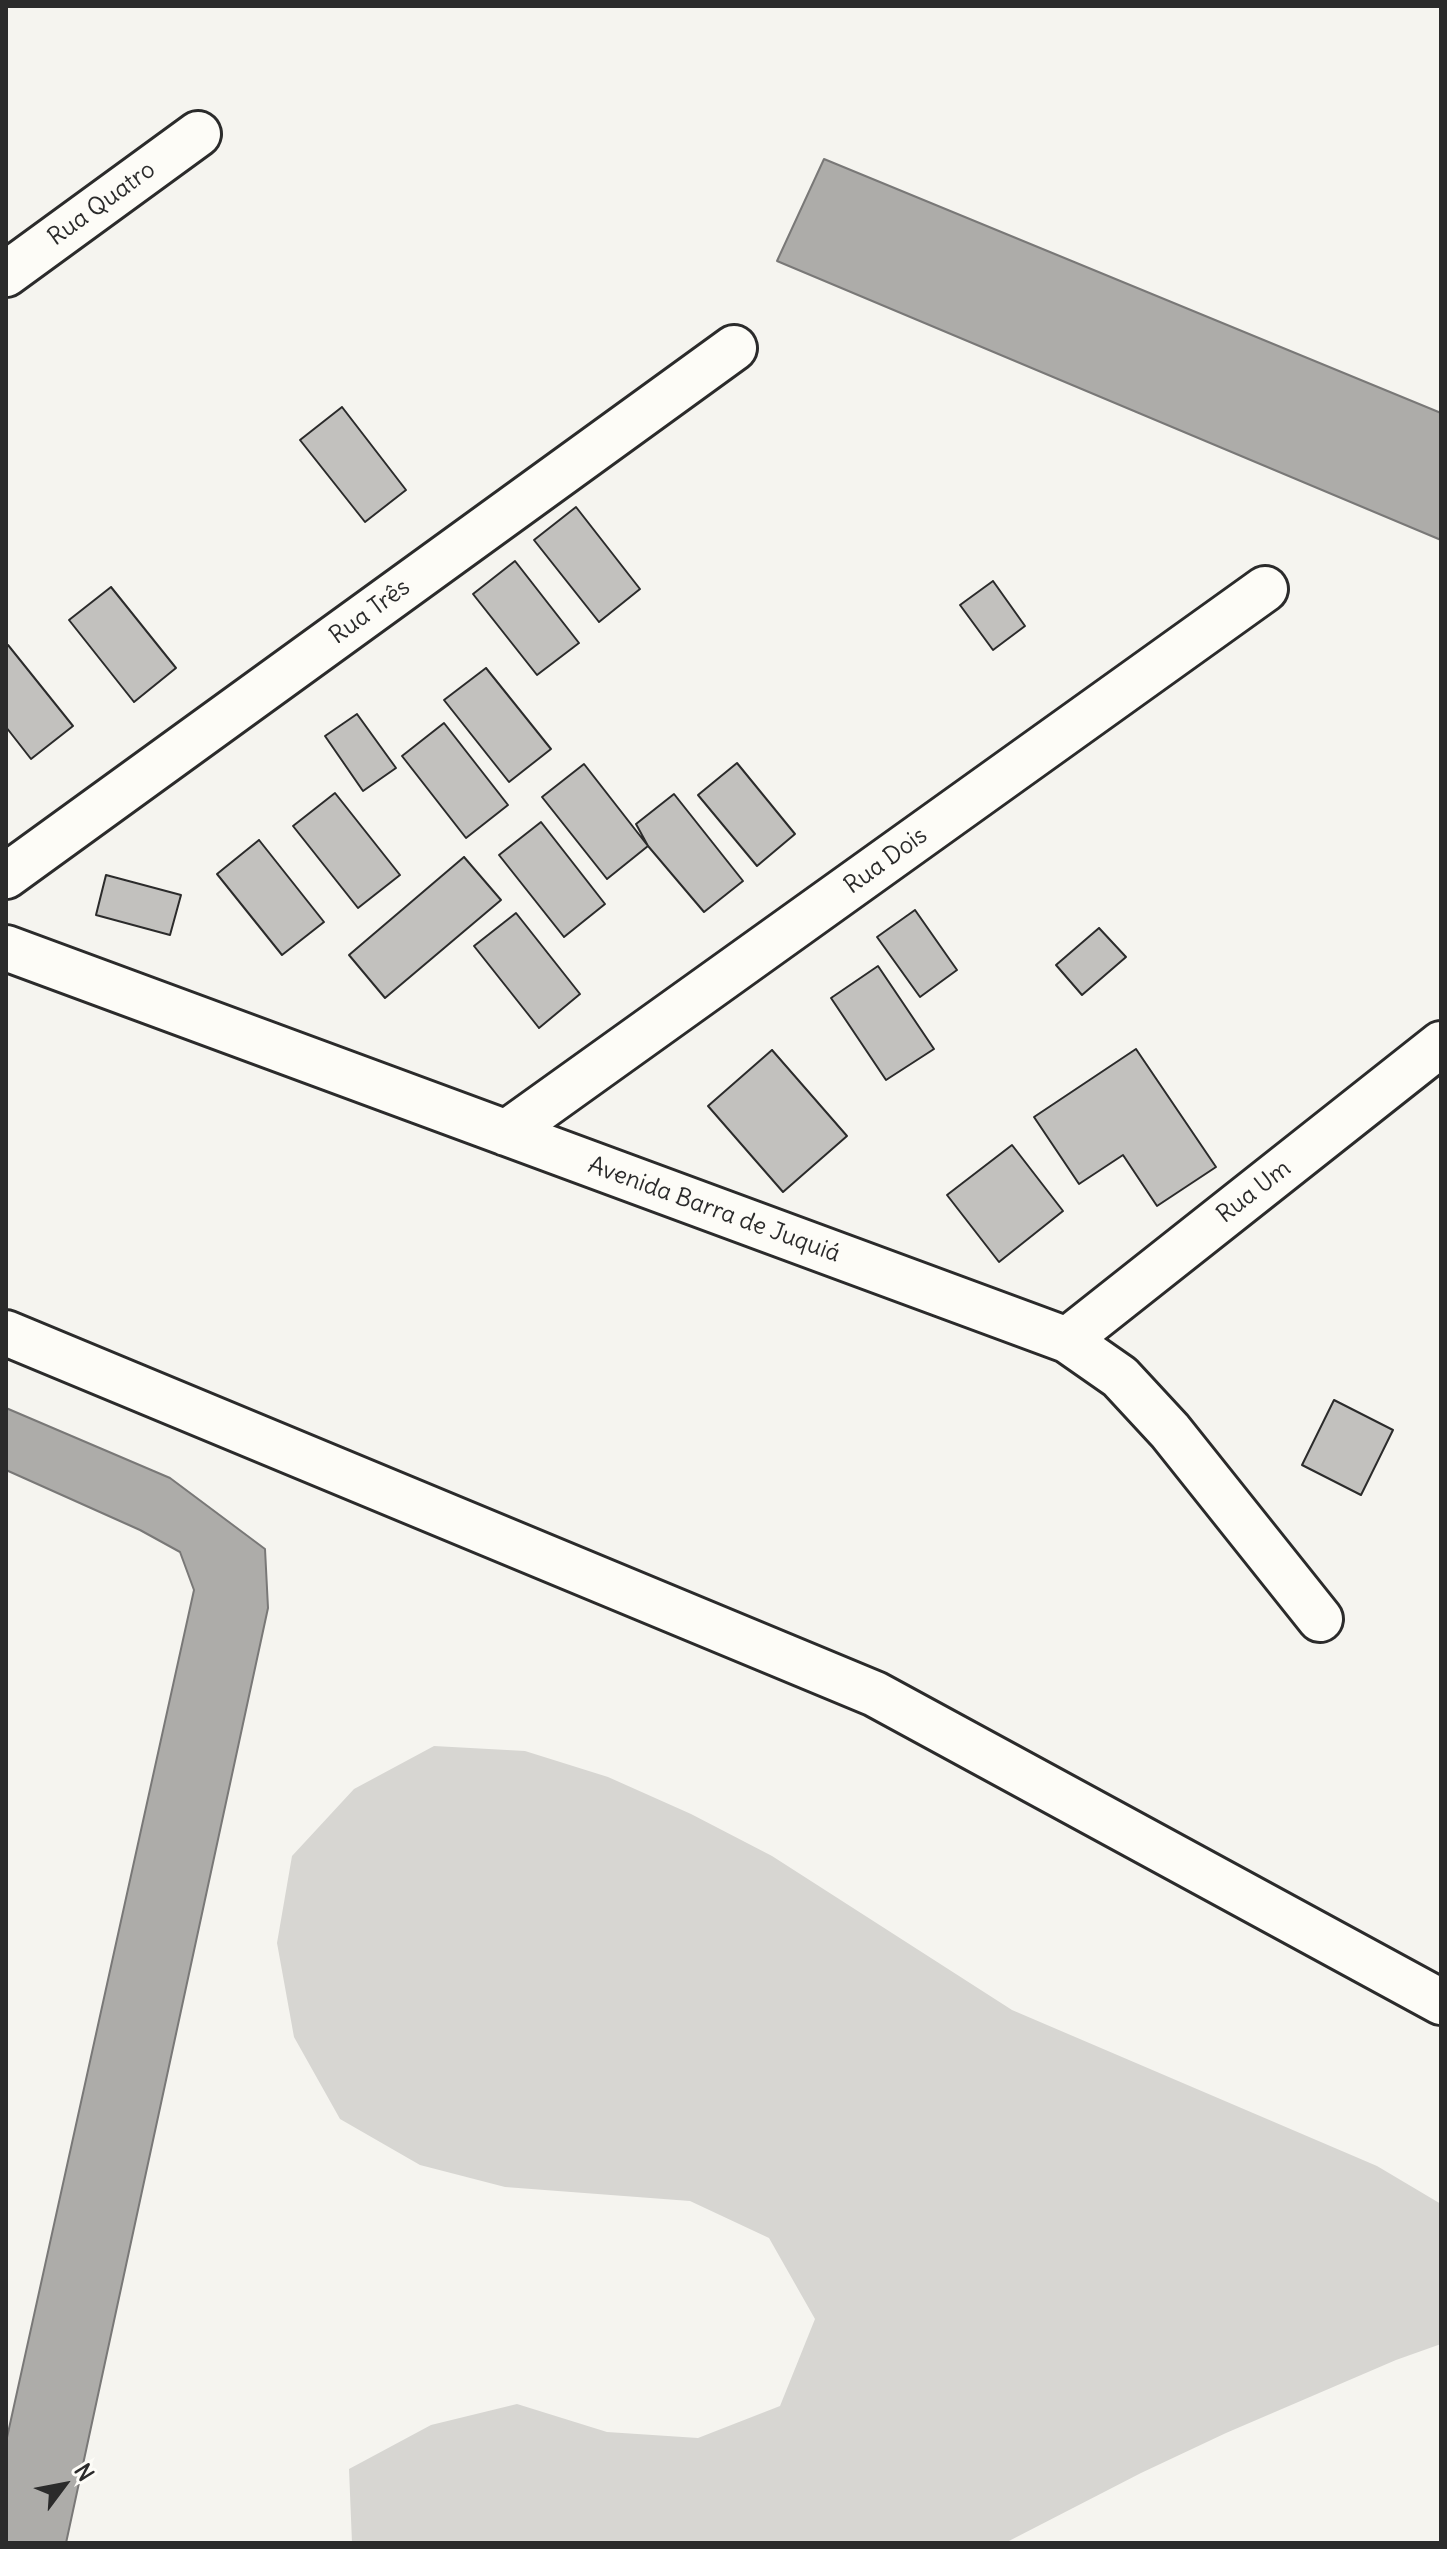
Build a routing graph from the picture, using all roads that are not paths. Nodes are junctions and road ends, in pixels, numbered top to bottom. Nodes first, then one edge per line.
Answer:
1 (198, 134) dead end
2 (6, 274) edge
3 (734, 348) dead end
4 (1265, 589) dead end
5 (6, 876) edge
6 (6, 948) edge
7 (1441, 1044) edge
8 (506, 1133) junction
9 (6, 1333) edge
10 (1067, 1340) junction
11 (1320, 1619) dead end
12 (1441, 2002) edge

1 - 2 street, Rua Quatro
3 - 5 street, Rua Três
4 - 8 street, Rua Dois
6 - 8 street, Avenida Barra de Juquiá
7 - 10 street, Rua Um
8 - 10 street, Avenida Barra de Juquiá
9 - 12 street
10 - 11 street, Avenida Barra de Juquiá

